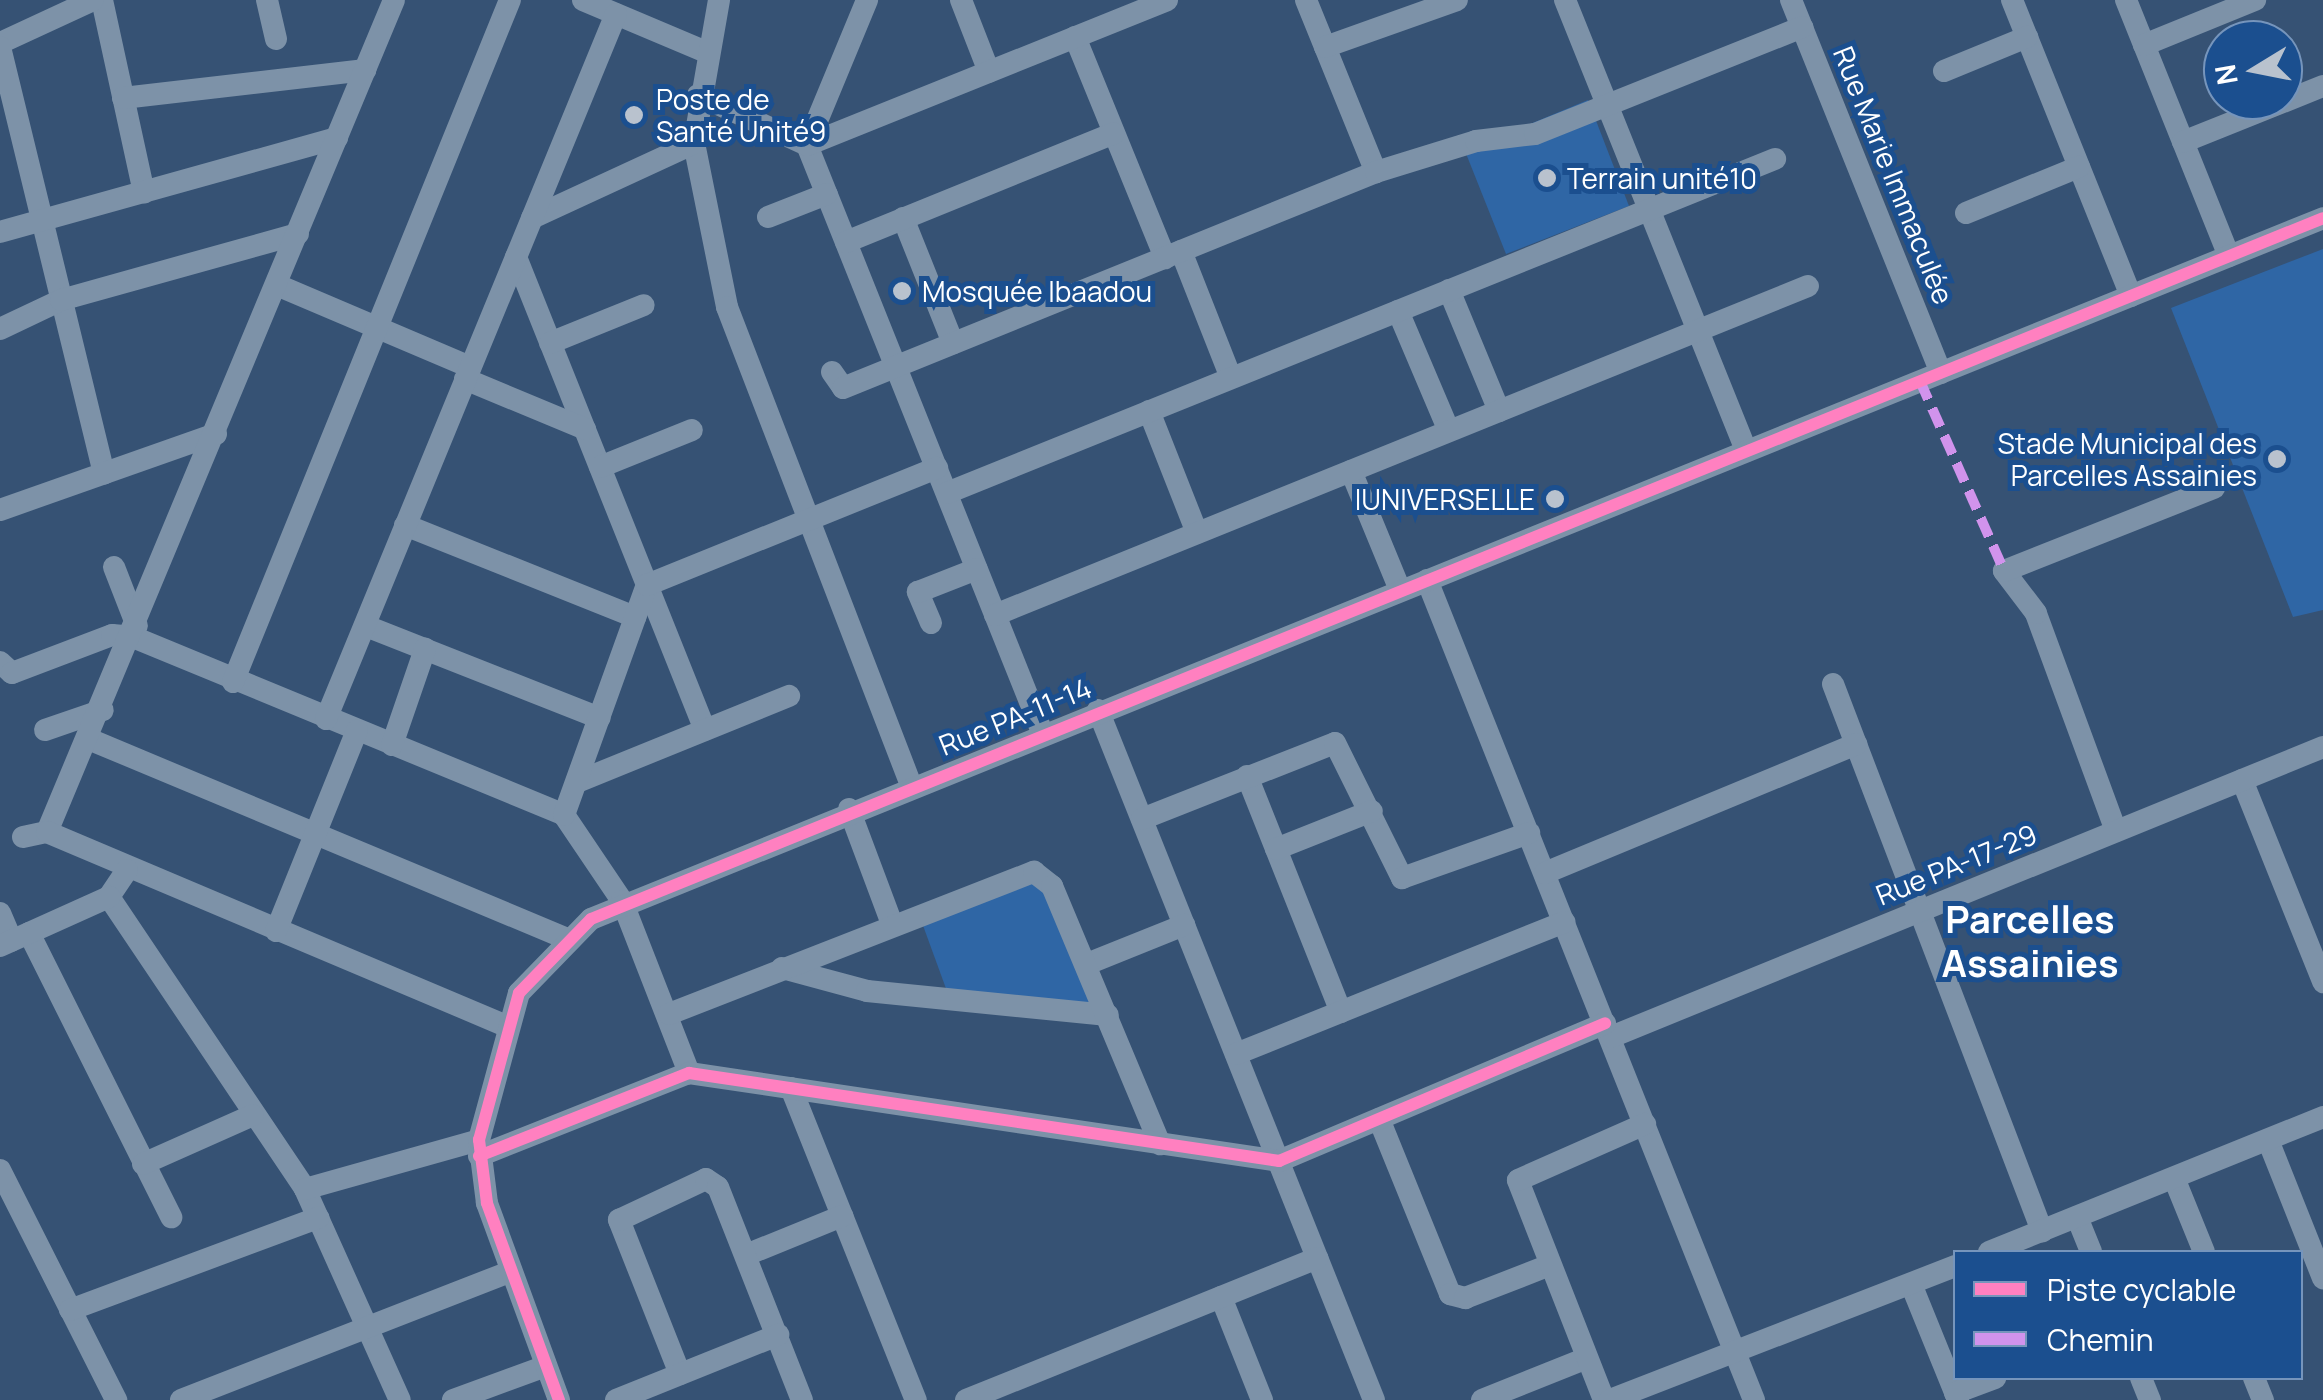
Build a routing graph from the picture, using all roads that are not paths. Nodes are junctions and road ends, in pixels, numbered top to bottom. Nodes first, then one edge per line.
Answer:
1 (93, 0) edge
2 (102, 0) edge
3 (267, 0) edge
4 (394, 0) edge
5 (510, 0) edge
6 (583, 0) edge
7 (718, 0) edge
8 (961, 0) edge
9 (1167, 0) edge
10 (1306, 0) edge
11 (1456, 0) edge
12 (1565, 0) edge
13 (1792, 0) edge
14 (2012, 0) edge
15 (2126, 0) edge
16 (2255, 0) edge
17 (865, 1) edge
18 (616, 14) junction
19 (1802, 27) junction
20 (1075, 37) junction
21 (2028, 38) junction
22 (276, 39) dead end
23 (2144, 45) junction
24 (1325, 48) junction
25 (706, 52) junction
26 (2, 58) edge
27 (365, 70) junction
28 (990, 72) junction
29 (1944, 72) dead end
30 (2323, 86) edge
31 (698, 96) junction
32 (123, 98) junction
33 (1608, 107) junction
34 (1114, 133) junction
35 (337, 138) junction
36 (2184, 142) junction
37 (694, 143) junction
38 (807, 146) junction
39 (1774, 158) dead end
40 (2079, 167) junction
41 (1376, 172) junction
42 (144, 192) junction
43 (826, 194) junction
44 (1649, 209) junction
45 (1966, 213) dead end
46 (768, 217) dead end
47 (43, 218) junction
48 (532, 218) junction
49 (903, 218) junction
50 (2323, 218) edge
51 (0, 232) edge
52 (298, 234) junction
53 (846, 242) junction
54 (1173, 254) junction
55 (2229, 256) junction
56 (516, 257) junction
57 (277, 285) junction
58 (1808, 286) dead end
59 (1449, 290) junction
60 (2131, 296) junction
61 (60, 300) junction
62 (644, 305) dead end
63 (1398, 311) junction
64 (377, 327) junction
65 (0, 329) edge
66 (1698, 331) junction
67 (550, 343) junction
68 (953, 343) junction
69 (896, 366) junction
70 (832, 372) dead end
71 (468, 373) junction
72 (1940, 373) junction
73 (1231, 378) junction
74 (1150, 411) junction
75 (1498, 411) junction
76 (584, 428) junction
77 (692, 430) dead end
78 (1449, 431) junction
79 (216, 434) junction
80 (1746, 452) junction
81 (600, 468) junction
82 (937, 468) junction
83 (1351, 471) junction
84 (104, 474) junction
85 (2214, 488) dead end
86 (947, 493) junction
87 (0, 510) edge
88 (807, 520) junction
89 (406, 526) junction
90 (1196, 533) junction
91 (114, 567) dead end
92 (977, 569) junction
93 (1427, 580) junction
94 (648, 585) junction
95 (1400, 590) junction
96 (995, 614) junction
97 (635, 617) junction
98 (931, 623) dead end
99 (366, 626) junction
100 (135, 631) junction
101 (425, 649) junction
102 (0, 662) edge
103 (233, 682) junction
104 (1833, 684) dead end
105 (789, 696) dead end
106 (104, 710) junction
107 (1098, 710) junction
108 (599, 718) junction
109 (326, 719) junction
110 (44, 730) dead end
111 (706, 730) junction
112 (357, 731) junction
113 (1042, 732) junction
114 (91, 740) junction
115 (1856, 744) junction
116 (392, 745) junction
117 (2323, 747) edge
118 (1246, 776) junction
119 (2242, 780) junction
120 (577, 782) junction
121 (911, 784) junction
122 (849, 810) junction
123 (1372, 811) junction
124 (564, 815) junction
125 (1142, 820) junction
126 (47, 832) junction
127 (316, 832) junction
128 (2116, 832) junction
129 (1529, 833) junction
130 (23, 837) dead end
131 (1276, 849) junction
132 (127, 870) junction
133 (1545, 872) junction
134 (109, 897) junction
135 (622, 901) junction
136 (1920, 912) junction
137 (0, 913) edge
138 (1564, 922) junction
139 (892, 924) junction
140 (1184, 925) junction
141 (276, 932) junction
142 (566, 938) junction
143 (14, 940) edge
144 (1087, 964) junction
145 (782, 968) junction
146 (2323, 982) edge
147 (1341, 1012) junction
148 (669, 1014) junction
149 (1108, 1015) junction
150 (504, 1024) junction
151 (1608, 1030) junction
152 (1236, 1054) junction
153 (689, 1073) junction
154 (791, 1088) junction
155 (254, 1114) junction
156 (2323, 1118) edge
157 (1379, 1119) junction
158 (1646, 1124) junction
159 (2268, 1140) junction
160 (1160, 1144) junction
161 (479, 1148) junction
162 (1279, 1162) junction
163 (143, 1164) junction
164 (0, 1170) edge
165 (2174, 1178) junction
166 (305, 1189) junction
167 (842, 1216) junction
168 (171, 1217) dead end
169 (2077, 1217) junction
170 (318, 1218) junction
171 (2042, 1231) junction
172 (1993, 1250) edge
173 (2090, 1250) edge
174 (2203, 1250) edge
175 (2318, 1250) edge
176 (746, 1255) junction
177 (1318, 1258) junction
178 (1550, 1265) junction
179 (1953, 1267) edge
180 (509, 1272) junction
181 (2323, 1278) edge
182 (1912, 1284) junction
183 (1221, 1297) junction
184 (70, 1310) junction
185 (367, 1328) junction
186 (778, 1334) junction
187 (1736, 1354) junction
188 (1587, 1358) junction
189 (546, 1366) junction
190 (680, 1374) junction
191 (1991, 1380) edge
192 (1022, 1390) edge
193 (1523, 1392) edge
194 (468, 1397) edge
195 (1957, 1397) edge
196 (116, 1400) edge
197 (181, 1400) edge
198 (400, 1400) edge
199 (559, 1400) edge
200 (616, 1400) edge
201 (802, 1400) edge
202 (916, 1400) edge
203 (966, 1400) edge
204 (1262, 1400) edge
205 (1374, 1400) edge
206 (1482, 1400) edge
207 (1607, 1400) edge
208 (1754, 1400) edge

1 - 26 street
2 - 32 street
3 - 22 street
4 - 27 street
5 - 64 street
6 - 18 street
7 - 25 street
8 - 28 street
9 - 20 street
10 - 24 street
11 - 24 street
12 - 33 street
13 - 19 street, Rue Marie Immaculée
14 - 21 street
15 - 23 street
16 - 23 street
17 - 38 street
18 - 25 street
18 - 48 street
19 - 33 street
19 - 72 street, Rue Marie Immaculée
20 - 28 street
20 - 34 street
21 - 29 street
21 - 40 street
23 - 36 street
24 - 41 street
25 - 31 street
26 - 47 street
27 - 32 street
27 - 35 street
28 - 38 street
30 - 36 street
31 - 37 street
31 - 38 street
32 - 42 street
33 - 41 street
33 - 44 street
34 - 49 street
34 - 54 street
35 - 42 street
35 - 52 street
36 - 55 street
37 - 48 street
37 - 88 street
38 - 43 street
39 - 44 street
40 - 45 street
40 - 60 street
41 - 54 street
42 - 47 street
43 - 46 street
43 - 53 street
44 - 59 street
44 - 66 street
47 - 51 street
47 - 61 street
48 - 56 street
49 - 53 street
49 - 68 street
50 - 55 street, Rue PA-11-14
52 - 57 street
52 - 61 street
53 - 69 street
54 - 68 street
54 - 73 street
55 - 60 street, Rue PA-11-14
56 - 67 street
56 - 71 street
57 - 64 street
57 - 79 street
58 - 66 street
59 - 63 street
59 - 75 street
60 - 72 street, Rue PA-11-14
61 - 65 street
61 - 84 street
62 - 67 street
63 - 73 street
63 - 78 street
64 - 71 street
64 - 103 street
66 - 75 street
66 - 80 street
67 - 76 street
68 - 69 street
69 - 70 street
69 - 82 street
71 - 76 street
71 - 89 street
72 - 80 street, Rue PA-11-14
73 - 74 street
74 - 86 street
74 - 90 street
75 - 78 street
76 - 81 street
77 - 81 street
78 - 83 street
79 - 84 street
79 - 100 street
80 - 93 street, Rue PA-11-14
81 - 94 street
82 - 86 street
82 - 88 street
83 - 90 street
83 - 95 street
84 - 87 street
85 - 128 street
86 - 92 street
88 - 94 street
88 - 121 street
89 - 97 street
89 - 99 street
90 - 96 street
91 - 100 street
92 - 96 street
92 - 98 street
93 - 95 street, Rue PA-11-14
93 - 129 street
94 - 97 street
94 - 111 street
95 - 107 street, Rue PA-11-14
96 - 113 street
97 - 108 street
99 - 101 street
99 - 109 street
100 - 102 street
100 - 103 street
100 - 106 street
101 - 108 street
101 - 116 street
103 - 109 street
104 - 115 street
105 - 111 street
106 - 110 street
106 - 114 street
107 - 113 street, Rue PA-11-14
107 - 125 street
108 - 120 street
109 - 112 street
111 - 120 street
112 - 116 street
112 - 127 street
113 - 121 street, Rue PA-11-14
114 - 126 street
114 - 127 street
115 - 133 street
115 - 136 street
116 - 124 street
117 - 119 street, Rue PA-17-29
118 - 123 street
118 - 125 street
118 - 131 street
119 - 128 street, Rue PA-17-29
119 - 146 street
120 - 124 street
121 - 122 street, Rue PA-11-14
122 - 135 street, Rue PA-11-14
122 - 139 street
123 - 129 street
123 - 131 street
124 - 135 street
125 - 140 street
126 - 130 street
126 - 132 street
127 - 141 street
127 - 142 street
128 - 136 street, Rue PA-17-29
129 - 133 street
131 - 147 street
132 - 134 street
132 - 141 street
133 - 138 street
134 - 143 street
134 - 155 street
135 - 142 street, Rue PA-11-14
135 - 148 street
136 - 151 street, Rue PA-17-29
136 - 171 street
137 - 143 street
138 - 147 street
138 - 151 street
139 - 144 street
139 - 145 street
140 - 144 street
140 - 152 street
141 - 150 street
142 - 150 street
143 - 163 street
144 - 149 street
145 - 148 street
145 - 149 street
147 - 152 street
148 - 153 street
149 - 160 street
150 - 161 street
151 - 157 street, Rue PA-17-29
151 - 158 street
152 - 162 street
153 - 154 street
153 - 161 street
154 - 160 street
154 - 167 street
155 - 163 street
155 - 166 street
156 - 159 street
157 - 162 street, Rue PA-17-29
157 - 178 street
158 - 178 street
158 - 187 street
159 - 165 street
159 - 175 street
160 - 162 street
161 - 166 street
161 - 180 street
162 - 177 street
163 - 168 street
164 - 184 street
165 - 169 street
165 - 174 street
166 - 170 street
167 - 176 street
167 - 202 street
169 - 171 street
169 - 173 street
170 - 184 street
170 - 185 street
171 - 172 street
175 - 181 street
176 - 186 street
176 - 190 street
177 - 183 street
177 - 205 street
178 - 188 street
179 - 182 street
180 - 185 street
180 - 189 street
182 - 187 street
182 - 195 street
183 - 192 street
183 - 204 street
184 - 196 street
185 - 197 street
185 - 198 street
186 - 190 street
186 - 201 street
187 - 207 street
187 - 208 street
188 - 193 street
188 - 207 street
189 - 194 street
189 - 199 street
190 - 200 street
191 - 195 street
192 - 203 street
193 - 206 street

